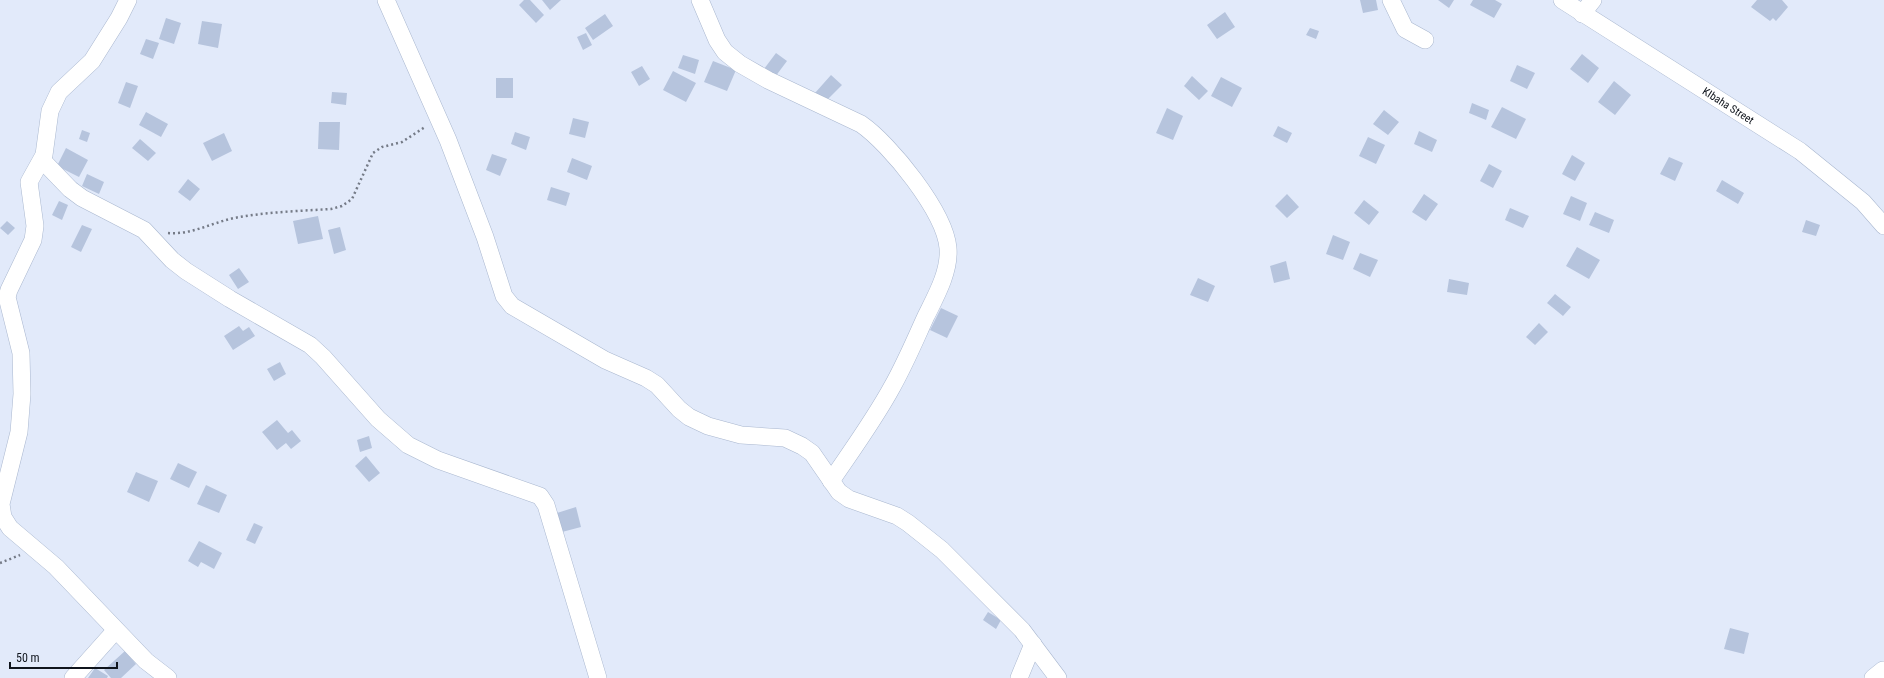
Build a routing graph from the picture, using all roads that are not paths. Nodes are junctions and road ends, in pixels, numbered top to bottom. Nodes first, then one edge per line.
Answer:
1 (128, 0) edge
2 (386, 0) edge
3 (700, 0) edge
4 (1391, 0) edge
5 (1562, 0) edge
6 (1593, 0) edge
7 (1582, 14) junction
8 (1425, 40) dead end
9 (42, 160) junction
10 (1884, 226) edge
11 (831, 481) junction
12 (116, 631) junction
13 (1033, 644) junction
14 (73, 678) edge
15 (168, 678) edge
16 (598, 678) edge
17 (1019, 678) edge
18 (1058, 678) edge

1 - 9 street
2 - 11 street
3 - 11 street
4 - 8 street
5 - 7 street, KIbaha Street
6 - 7 street
7 - 10 street, KIbaha Street
9 - 12 street
9 - 16 street
11 - 13 street
12 - 14 street
12 - 15 street
13 - 17 street
13 - 18 street

